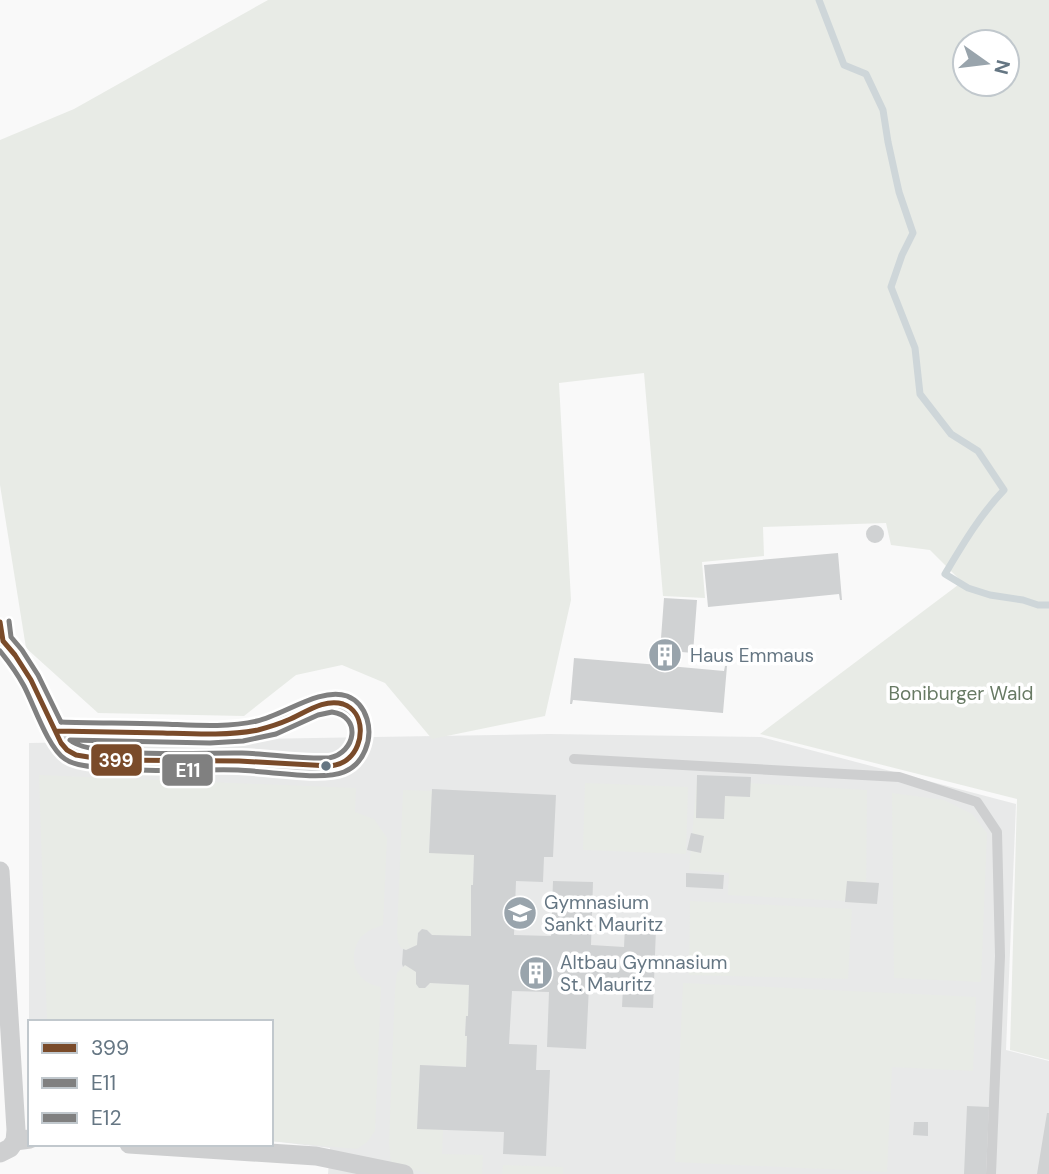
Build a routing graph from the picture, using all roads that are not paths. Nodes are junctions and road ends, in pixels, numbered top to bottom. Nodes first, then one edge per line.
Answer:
1 (1, 640) edge
2 (56, 732) junction
3 (574, 759) dead end
4 (0, 871) edge
5 (15, 1144) edge
6 (160, 1146) edge
7 (404, 1174) edge
8 (991, 1174) edge

1 - 2 street
2 - 2 street
3 - 8 lane
4 - 5 street
6 - 7 street

